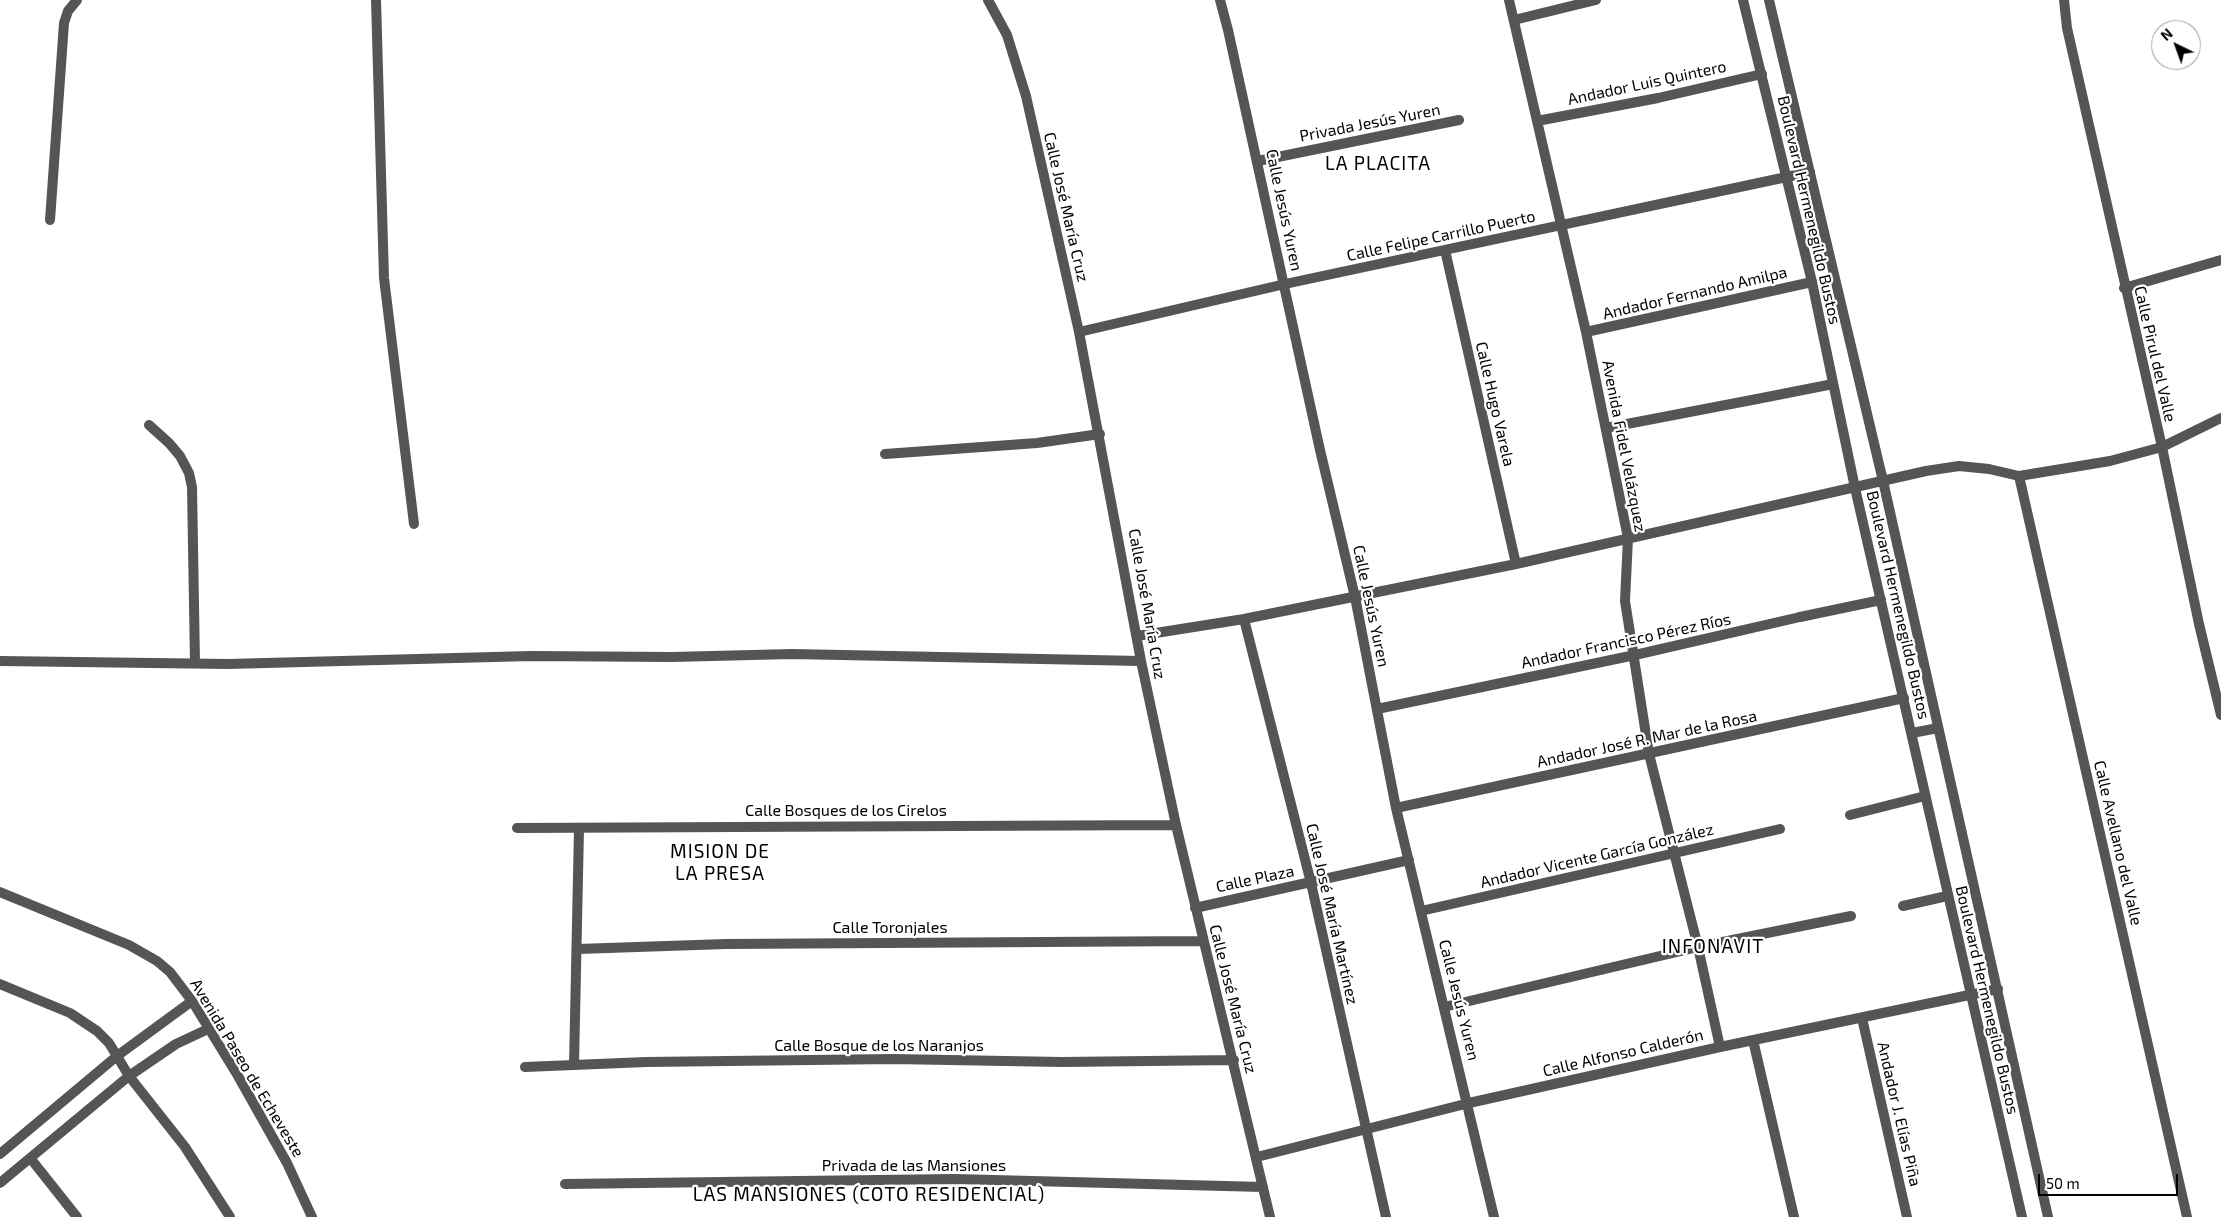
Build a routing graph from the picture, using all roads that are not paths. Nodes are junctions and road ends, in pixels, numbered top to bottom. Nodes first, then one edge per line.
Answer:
1 (77, 0) edge
2 (376, 0) edge
3 (988, 0) edge
4 (1220, 0) edge
5 (1510, 0) edge
6 (1596, 0) edge
7 (1743, 0) edge
8 (1769, 0) edge
9 (2064, 0) edge
10 (1514, 20) junction
11 (1762, 74) junction
12 (1460, 120) dead end
13 (1538, 120) junction
14 (1258, 161) junction
15 (1810, 172) junction
16 (1788, 177) junction
17 (50, 220) dead end
18 (1561, 226) junction
19 (1445, 250) junction
20 (2221, 260) edge
21 (1812, 282) junction
22 (1285, 284) junction
23 (2124, 288) junction
24 (1079, 332) junction
25 (1586, 332) junction
26 (1833, 384) junction
27 (2221, 418) edge
28 (149, 425) dead end
29 (1606, 428) junction
30 (1100, 434) junction
31 (2162, 447) junction
32 (886, 454) dead end
33 (2019, 476) junction
34 (1883, 481) junction
35 (1855, 488) junction
36 (414, 524) dead end
37 (1628, 538) junction
38 (1516, 564) junction
39 (1355, 597) junction
40 (1881, 600) junction
41 (1244, 619) junction
42 (1138, 636) junction
43 (1635, 655) junction
44 (0, 661) edge
45 (1141, 661) junction
46 (195, 663) junction
47 (1904, 698) junction
48 (1377, 710) junction
49 (2221, 715) edge
50 (1938, 728) junction
51 (1912, 733) junction
52 (1649, 754) junction
53 (1925, 796) junction
54 (1396, 808) junction
55 (1850, 815) dead end
56 (1176, 825) junction
57 (517, 828) dead end
58 (579, 829) junction
59 (1780, 829) dead end
60 (1673, 855) junction
61 (1409, 860) junction
62 (1310, 883) junction
63 (0, 892) edge
64 (1948, 896) junction
65 (1902, 906) dead end
66 (1195, 908) junction
67 (1421, 911) junction
68 (1851, 916) dead end
69 (1203, 941) junction
70 (1698, 947) junction
71 (578, 949) junction
72 (4, 986) edge
73 (1998, 989) junction
74 (1970, 994) junction
75 (0, 996) edge
76 (192, 1001) junction
77 (1444, 1007) junction
78 (1862, 1018) junction
79 (208, 1029) junction
80 (1753, 1040) junction
81 (1720, 1047) junction
82 (117, 1056) junction
83 (1234, 1060) junction
84 (574, 1065) junction
85 (525, 1067) dead end
86 (129, 1076) junction
87 (1469, 1103) junction
88 (1367, 1128) junction
89 (0, 1154) edge
90 (1257, 1157) junction
91 (30, 1159) junction
92 (0, 1184) edge
93 (565, 1184) dead end
94 (1263, 1187) junction
95 (77, 1217) edge
96 (230, 1217) edge
97 (312, 1217) edge
98 (1270, 1217) edge
99 (1386, 1217) edge
100 (1494, 1217) edge
101 (1794, 1217) edge
102 (1907, 1217) edge
103 (2022, 1217) edge
104 (2048, 1217) edge
105 (2187, 1217) edge

1 - 17 street
2 - 36 street
3 - 24 street, Calle José María Cruz
4 - 14 street, Calle Jesús Yuren
5 - 10 street, Avenida Fidel Velázquez
6 - 10 street
7 - 11 street, Boulevard Hermenegildo Bustos
8 - 15 street, Boulevard Hermenegildo Bustos
9 - 23 street, Calle Pirul del Valle
10 - 13 street, Avenida Fidel Velázquez
11 - 13 street, Andador Luis Quintero
11 - 16 street, Boulevard Hermenegildo Bustos
12 - 14 street, Privada Jesús Yuren
13 - 18 street, Avenida Fidel Velázquez
14 - 22 street, Calle Jesús Yuren
15 - 16 street, Calle Felipe Carrillo Puerto
15 - 34 street, Boulevard Hermenegildo Bustos
16 - 18 street, Calle Felipe Carrillo Puerto
16 - 21 street, Boulevard Hermenegildo Bustos
18 - 19 street, Calle Felipe Carrillo Puerto
18 - 25 street, Avenida Fidel Velázquez
19 - 22 street, Calle Felipe Carrillo Puerto
19 - 38 street, Calle Hugo Varela
20 - 23 street
21 - 25 street, Andador Fernando Amilpa
21 - 26 street, Boulevard Hermenegildo Bustos
22 - 24 street, Calle Felipe Carrillo Puerto
22 - 39 street, Calle Jesús Yuren
23 - 31 street, Calle Pirul del Valle
24 - 30 street, Calle José María Cruz
25 - 29 street, Avenida Fidel Velázquez
26 - 29 street
26 - 35 street, Boulevard Hermenegildo Bustos
27 - 31 street
28 - 46 street
29 - 37 street, Avenida Fidel Velázquez
30 - 32 street
30 - 42 street, Calle José María Cruz
31 - 33 street
31 - 49 street, Calle Pirul del Valle
33 - 34 street
33 - 105 street, Calle Avellano del Valle
34 - 35 street
34 - 50 street, Boulevard Hermenegildo Bustos
35 - 37 street
35 - 40 street, Boulevard Hermenegildo Bustos
37 - 38 street
37 - 43 street, Avenida Fidel Velázquez
38 - 39 street
39 - 41 street
39 - 48 street, Calle Jesús Yuren
40 - 43 street, Andador Francisco Pérez Ríos
40 - 47 street, Boulevard Hermenegildo Bustos
41 - 42 street
41 - 62 street, Calle José María Martínez
42 - 45 street, Calle José María Cruz
43 - 48 street, Andador Francisco Pérez Ríos
43 - 52 street, Avenida Fidel Velázquez
44 - 46 street
45 - 46 street
45 - 56 street, Calle José María Cruz
47 - 51 street, Boulevard Hermenegildo Bustos
47 - 52 street, Andador José R. Mar de la Rosa
48 - 54 street, Calle Jesús Yuren
50 - 51 street
50 - 73 street, Boulevard Hermenegildo Bustos
51 - 53 street, Boulevard Hermenegildo Bustos
52 - 54 street, Andador José R. Mar de la Rosa
52 - 60 street, Avenida Fidel Velázquez
53 - 55 street
53 - 64 street, Boulevard Hermenegildo Bustos
54 - 61 street, Calle Jesús Yuren
56 - 58 street, Calle Bosques de los Cirelos
56 - 66 street, Calle José María Cruz
57 - 58 street, Calle Bosques de los Cirelos
58 - 71 street
59 - 60 street, Andador Vicente García González
60 - 67 street, Andador Vicente García González
60 - 70 street, Avenida Fidel Velázquez
61 - 62 street, Calle Plaza
61 - 67 street, Calle Jesús Yuren
62 - 66 street, Calle Plaza
62 - 88 street, Calle José María Martínez
63 - 76 street, Avenida Paseo de Echeveste
64 - 65 street
64 - 74 street, Boulevard Hermenegildo Bustos
66 - 69 street, Calle José María Cruz
67 - 77 street, Calle Jesús Yuren
68 - 70 street
69 - 71 street, Calle Toronjales
69 - 83 street, Calle José María Cruz
70 - 77 street
70 - 81 street, Avenida Fidel Velázquez
71 - 84 street
72 - 75 street
72 - 82 street
73 - 74 street, Calle Alfonso Calderón
73 - 104 street, Boulevard Hermenegildo Bustos
74 - 78 street, Calle Alfonso Calderón
74 - 103 street, Boulevard Hermenegildo Bustos
76 - 79 street, Avenida Paseo de Echeveste
76 - 82 street
77 - 87 street, Calle Jesús Yuren
78 - 80 street, Calle Alfonso Calderón
78 - 102 street, Andador J. Elías Piña
79 - 86 street
79 - 97 street, Avenida Paseo de Echeveste
80 - 81 street, Calle Alfonso Calderón
80 - 101 street
81 - 87 street, Calle Alfonso Calderón
82 - 86 street
82 - 89 street
83 - 84 street, Calle Bosque de los Naranjos
83 - 90 street, Calle José María Cruz
84 - 85 street, Calle Bosque de los Naranjos
86 - 91 street
86 - 96 street
87 - 88 street, Calle Alfonso Calderón
87 - 100 street, Calle Jesús Yuren
88 - 90 street, Calle Alfonso Calderón
88 - 99 street, Calle José María Martínez
90 - 94 street, Calle José María Cruz
91 - 92 street
91 - 95 street
93 - 94 street, Privada de las Mansiones
94 - 98 street, Calle José María Cruz

